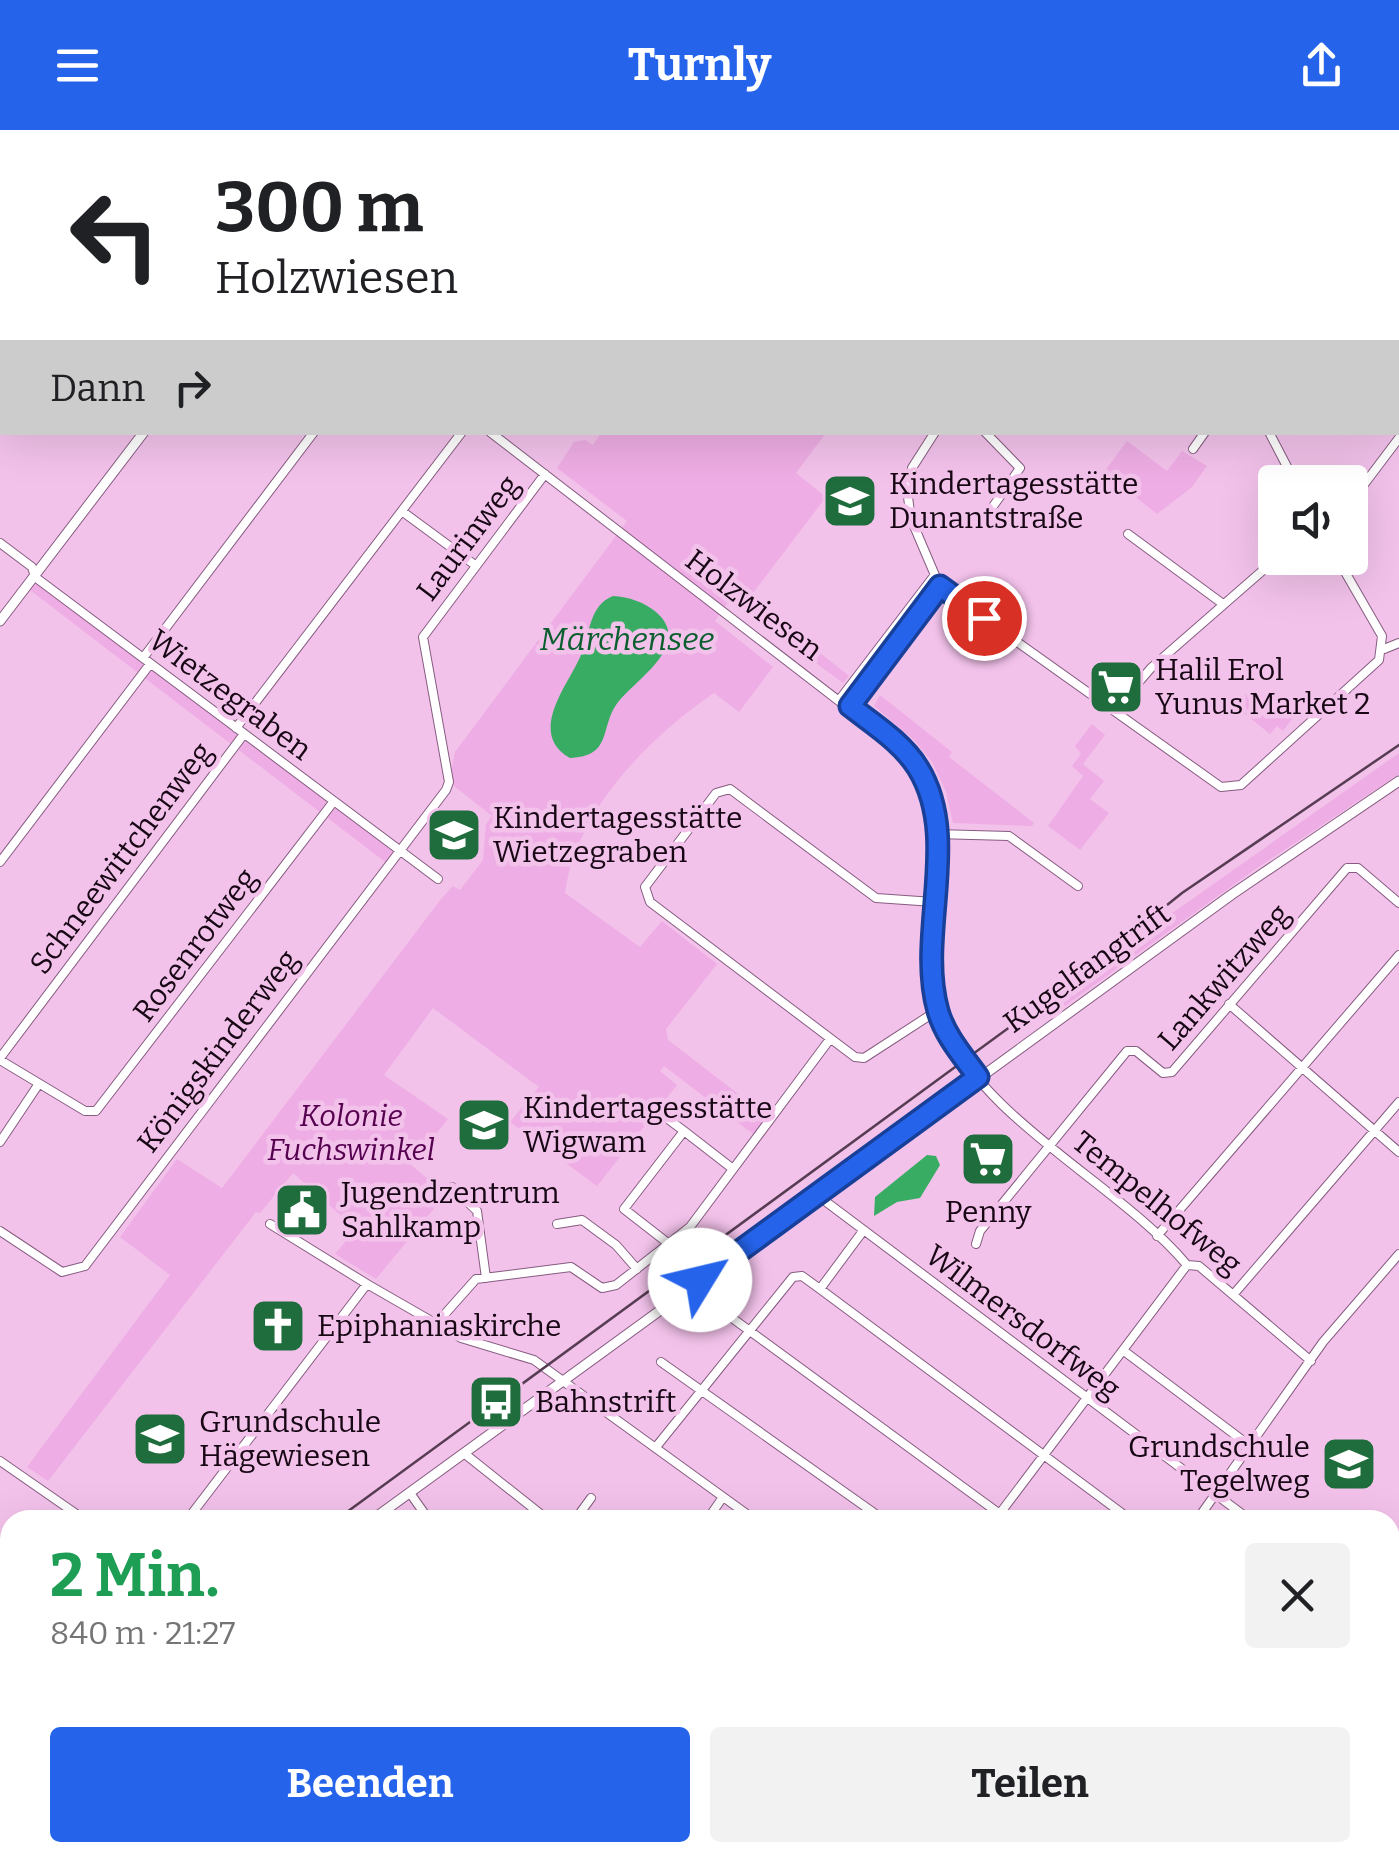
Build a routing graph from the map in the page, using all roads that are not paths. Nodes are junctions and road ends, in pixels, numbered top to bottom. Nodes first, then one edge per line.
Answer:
1 (142, 435) edge
2 (312, 435) edge
3 (460, 435) edge
4 (494, 435) edge
5 (933, 435) edge
6 (989, 435) edge
7 (1203, 435) edge
8 (1271, 435) edge
9 (1399, 438) edge
10 (1192, 449) dead end
11 (1286, 465) edge
12 (545, 474) junction
13 (1368, 479) edge
14 (994, 505) dead end
15 (403, 512) junction
16 (1128, 534) dead end
17 (0, 543) edge
18 (476, 566) junction
19 (1258, 574) edge
20 (1346, 575) edge
21 (934, 576) junction
22 (35, 577) junction
23 (940, 586) junction
24 (1224, 604) junction
25 (0, 621) edge
26 (1399, 643) edge
27 (1384, 649) junction
28 (147, 661) junction
29 (840, 699) junction
30 (850, 706) junction
31 (1114, 711) junction
32 (240, 731) junction
33 (1397, 786) edge
34 (334, 801) junction
35 (936, 834) junction
36 (399, 851) junction
37 (0, 862) edge
38 (438, 880) dead end
39 (1078, 886) dead end
40 (934, 902) junction
41 (1399, 903) edge
42 (1399, 955) edge
43 (1229, 1004) junction
44 (938, 1010) junction
45 (830, 1039) junction
46 (0, 1059) edge
47 (1302, 1069) junction
48 (978, 1077) junction
49 (38, 1084) junction
50 (1399, 1102) edge
51 (656, 1110) dead end
52 (684, 1131) junction
53 (1374, 1131) junction
54 (0, 1142) edge
55 (1050, 1144) junction
56 (1399, 1152) edge
57 (733, 1169) junction
58 (452, 1187) dead end
59 (818, 1196) junction
60 (270, 1224) dead end
61 (556, 1224) dead end
62 (0, 1231) edge
63 (864, 1231) junction
64 (1157, 1236) junction
65 (670, 1244) junction
66 (976, 1244) dead end
67 (1399, 1254) edge
68 (1187, 1265) junction
69 (637, 1269) junction
70 (486, 1278) junction
71 (367, 1284) junction
72 (820, 1289) junction
73 (1233, 1294) junction
74 (728, 1315) dead end
75 (436, 1324) junction
76 (750, 1331) junction
77 (1124, 1351) junction
78 (1310, 1361) junction
79 (661, 1362) dead end
80 (564, 1382) junction
81 (702, 1391) junction
82 (1088, 1398) junction
83 (1250, 1446) junction
84 (656, 1447) junction
85 (465, 1454) junction
86 (1043, 1456) junction
87 (0, 1461) edge
88 (410, 1492) junction
89 (1216, 1494) junction
90 (723, 1496) junction
91 (591, 1498) dead end
92 (71, 1510) edge
93 (195, 1510) edge
94 (386, 1510) edge
95 (422, 1510) edge
96 (535, 1510) edge
97 (582, 1510) edge
98 (713, 1510) edge
99 (742, 1510) edge
100 (870, 1510) edge
101 (990, 1510) edge
102 (1006, 1510) edge
103 (1117, 1510) edge
104 (1205, 1510) edge
105 (1237, 1510) edge

1 - 22 street
2 - 28 street
3 - 15 street, Schneewittchenweg
4 - 12 street, Holzwiesen
5 - 21 street
6 - 14 street
7 - 10 street
8 - 11 street
9 - 13 street
12 - 18 street, Laurinweg
12 - 29 street, Holzwiesen
15 - 18 street
15 - 32 street, Schneewittchenweg
16 - 24 street
17 - 22 street, Wietzegraben
18 - 36 street, Laurinweg
19 - 24 street
20 - 27 street
21 - 23 street
21 - 29 street
22 - 25 street
22 - 28 street, Wietzegraben
23 - 30 street
23 - 31 street
24 - 31 street
26 - 27 street
27 - 31 street
28 - 32 street, Wietzegraben
28 - 37 street
29 - 30 street, Holzwiesen
30 - 35 street, Holzwiesen
32 - 34 street, Wietzegraben
32 - 46 street, Schneewittchenweg
33 - 48 street, Kugelfangtrift
34 - 36 street, Wietzegraben
34 - 49 street, Rosenrotweg
35 - 39 street
35 - 40 street, Holzwiesen
36 - 38 street, Wietzegraben
36 - 62 street, Königskinderweg
40 - 44 street, Holzwiesen
40 - 45 street
41 - 43 street, Lankwitzweg
42 - 47 street
43 - 47 street
43 - 55 street, Lankwitzweg
44 - 45 street
44 - 48 street, Holzwiesen
45 - 57 street
46 - 49 street
47 - 53 street
47 - 64 street
48 - 55 street, Tempelhofweg
48 - 59 street, Kugelfangtrift
49 - 54 street
50 - 53 street
51 - 52 street
52 - 57 street
52 - 65 street
53 - 56 street
53 - 73 street
55 - 64 street, Tempelhofweg
55 - 66 street, Lankwitzweg
57 - 65 street
58 - 70 street
59 - 63 street, Wilmersdorfweg
59 - 80 street, Kugelfangtrift
60 - 71 street
61 - 69 street
63 - 72 street
63 - 82 street, Wilmersdorfweg
64 - 68 street, Tempelhofweg
65 - 69 street
67 - 78 street
68 - 73 street, Tempelhofweg
68 - 77 street
69 - 70 street
70 - 75 street
71 - 75 street
71 - 93 street
72 - 76 street
72 - 86 street
73 - 78 street, Tempelhofweg
74 - 76 street
75 - 80 street
76 - 81 street
76 - 101 street
77 - 82 street
77 - 83 street
78 - 83 street
79 - 81 street
80 - 84 street
80 - 85 street, Kugelfangtrift
81 - 84 street
81 - 100 street
82 - 86 street
82 - 89 street, Wilmersdorfweg
83 - 89 street
84 - 90 street
85 - 88 street, Kugelfangtrift
85 - 96 street
86 - 102 street
86 - 103 street
87 - 92 street
88 - 94 street, Kugelfangtrift
88 - 95 street
89 - 104 street
89 - 105 street, Wilmersdorfweg
90 - 98 street
90 - 99 street
91 - 97 street

